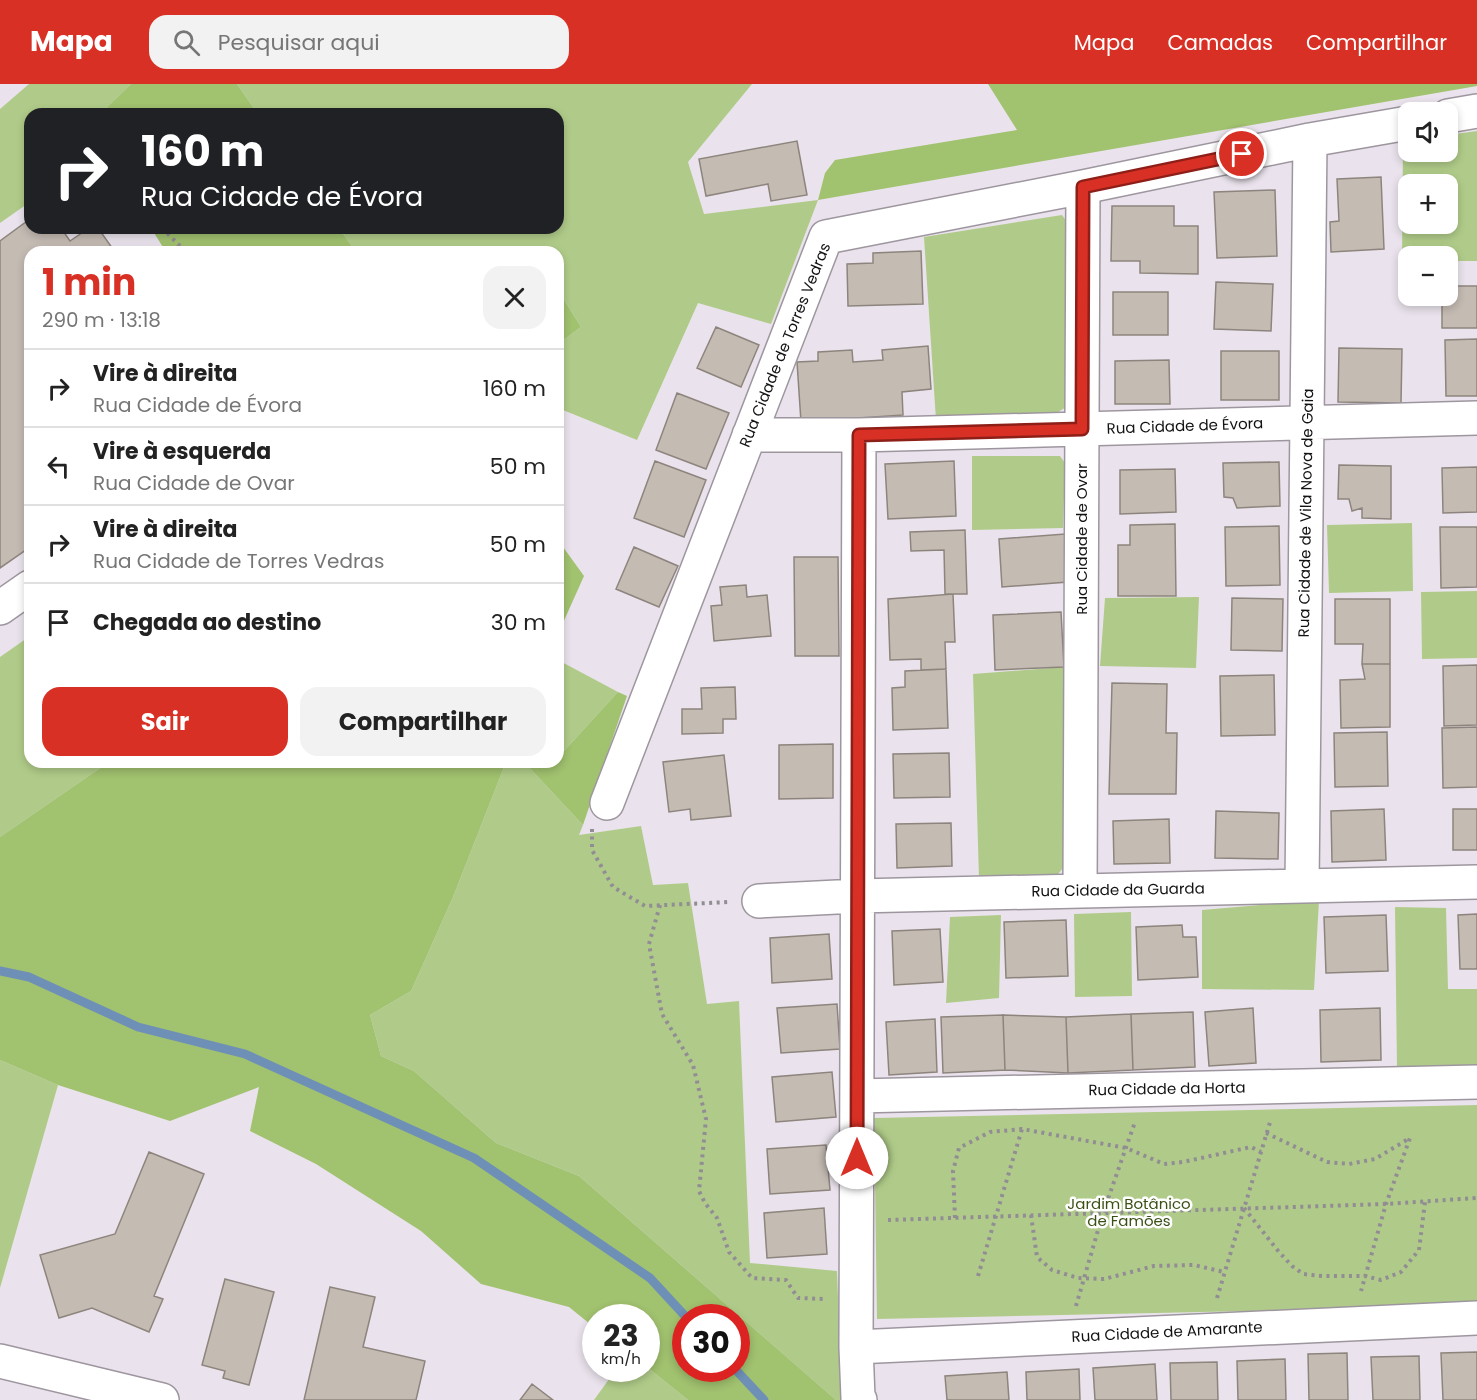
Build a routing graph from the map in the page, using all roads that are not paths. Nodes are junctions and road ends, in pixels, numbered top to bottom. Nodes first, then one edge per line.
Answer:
1 (1477, 111) edge
2 (1458, 115) edge
3 (1398, 125) edge
4 (1310, 140) junction
5 (1083, 187) junction
6 (1477, 418) edge
7 (1307, 422) junction
8 (1082, 429) junction
9 (749, 435) junction
10 (859, 435) junction
11 (24, 591) edge
12 (0, 608) edge
13 (607, 804) road end
14 (1477, 882) edge
15 (1302, 886) junction
16 (1080, 891) junction
17 (857, 896) junction
18 (759, 901) road end
19 (1477, 1082) edge
20 (857, 1096) junction
21 (1477, 1318) edge
22 (856, 1347) junction
23 (0, 1361) edge
24 (162, 1400) edge
25 (860, 1400) edge

1 - 2 street
3 - 4 street, Rua Cidade de Torres Vedras
4 - 5 street, Rua Cidade de Torres Vedras
4 - 7 street, Rua Cidade de Vila Nova de Gaia
5 - 8 street, Rua Cidade de Ovar
5 - 9 street, Rua Cidade de Torres Vedras
6 - 7 street, Rua Cidade de Évora
7 - 8 street, Rua Cidade de Évora
7 - 15 street, Rua Cidade de Vila Nova de Gaia
8 - 10 street, Rua Cidade de Évora
8 - 16 street, Rua Cidade de Ovar
9 - 10 street, Rua Cidade de Évora
9 - 13 street, Rua Cidade de Torres Vedras
10 - 17 street
11 - 12 street
14 - 15 street, Rua Cidade da Guarda
15 - 16 street, Rua Cidade da Guarda
16 - 17 street, Rua Cidade da Guarda
17 - 18 street, Rua Cidade da Guarda
17 - 20 street
19 - 20 street, Rua Cidade da Horta
20 - 22 street
21 - 22 street, Rua Cidade de Amarante
22 - 25 street
23 - 24 street

